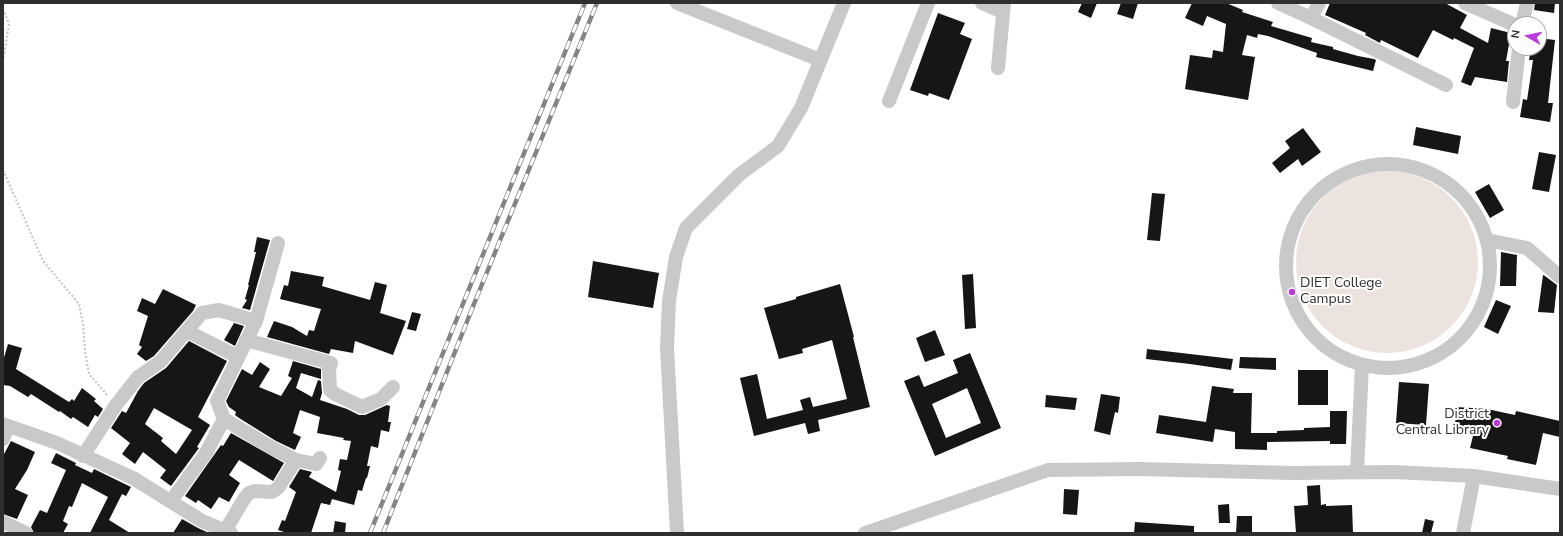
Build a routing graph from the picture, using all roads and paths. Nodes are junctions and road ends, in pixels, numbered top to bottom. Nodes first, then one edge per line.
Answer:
1 (677, 3) edge
2 (844, 3) edge
3 (928, 3) edge
4 (982, 3) edge
5 (1278, 3) edge
6 (1319, 3) edge
7 (1465, 3) edge
8 (1527, 3) edge
9 (1004, 8) edge
10 (3, 9) edge
11 (1524, 16) edge
12 (1311, 18) junction
13 (1507, 22) edge
14 (1518, 56) edge
15 (820, 60) junction
16 (3, 61) edge
17 (998, 68) dead end
18 (1446, 85) dead end
19 (889, 100) dead end
20 (1513, 102) dead end
21 (3, 170) edge
22 (1487, 240) junction
23 (278, 244) dead end
24 (1560, 277) edge
25 (256, 321) junction
26 (187, 331) junction
27 (246, 340) junction
28 (238, 357) junction
29 (1362, 365) junction
30 (393, 387) dead end
31 (116, 405) junction
32 (224, 419) junction
33 (6, 425) edge
34 (3, 440) edge
35 (83, 456) junction
36 (320, 458) dead end
37 (296, 460) junction
38 (1357, 472) junction
39 (1474, 476) junction
40 (1560, 489) edge
41 (171, 501) junction
42 (3, 522) edge
43 (228, 532) edge
44 (26, 533) edge
45 (677, 533) edge
46 (865, 533) edge
47 (1463, 533) edge

1 - 15 street
2 - 15 street
3 - 19 street
4 - 9 street
5 - 12 street
6 - 12 street
7 - 13 street
8 - 11 street
9 - 17 street
10 - 16 path
12 - 18 street
14 - 20 street
15 - 45 street
21 - 31 path
22 - 24 street
22 - 29 street
22 - 29 street
23 - 25 street
25 - 26 street
25 - 27 street
26 - 28 street
26 - 31 street
27 - 28 street
27 - 30 street
28 - 32 street
29 - 38 street
31 - 35 street
32 - 37 street
32 - 41 street
33 - 34 street
33 - 35 street
35 - 41 street
36 - 37 street
37 - 43 street
38 - 39 street
38 - 46 street
39 - 40 street
39 - 47 street
41 - 43 street
42 - 44 street

